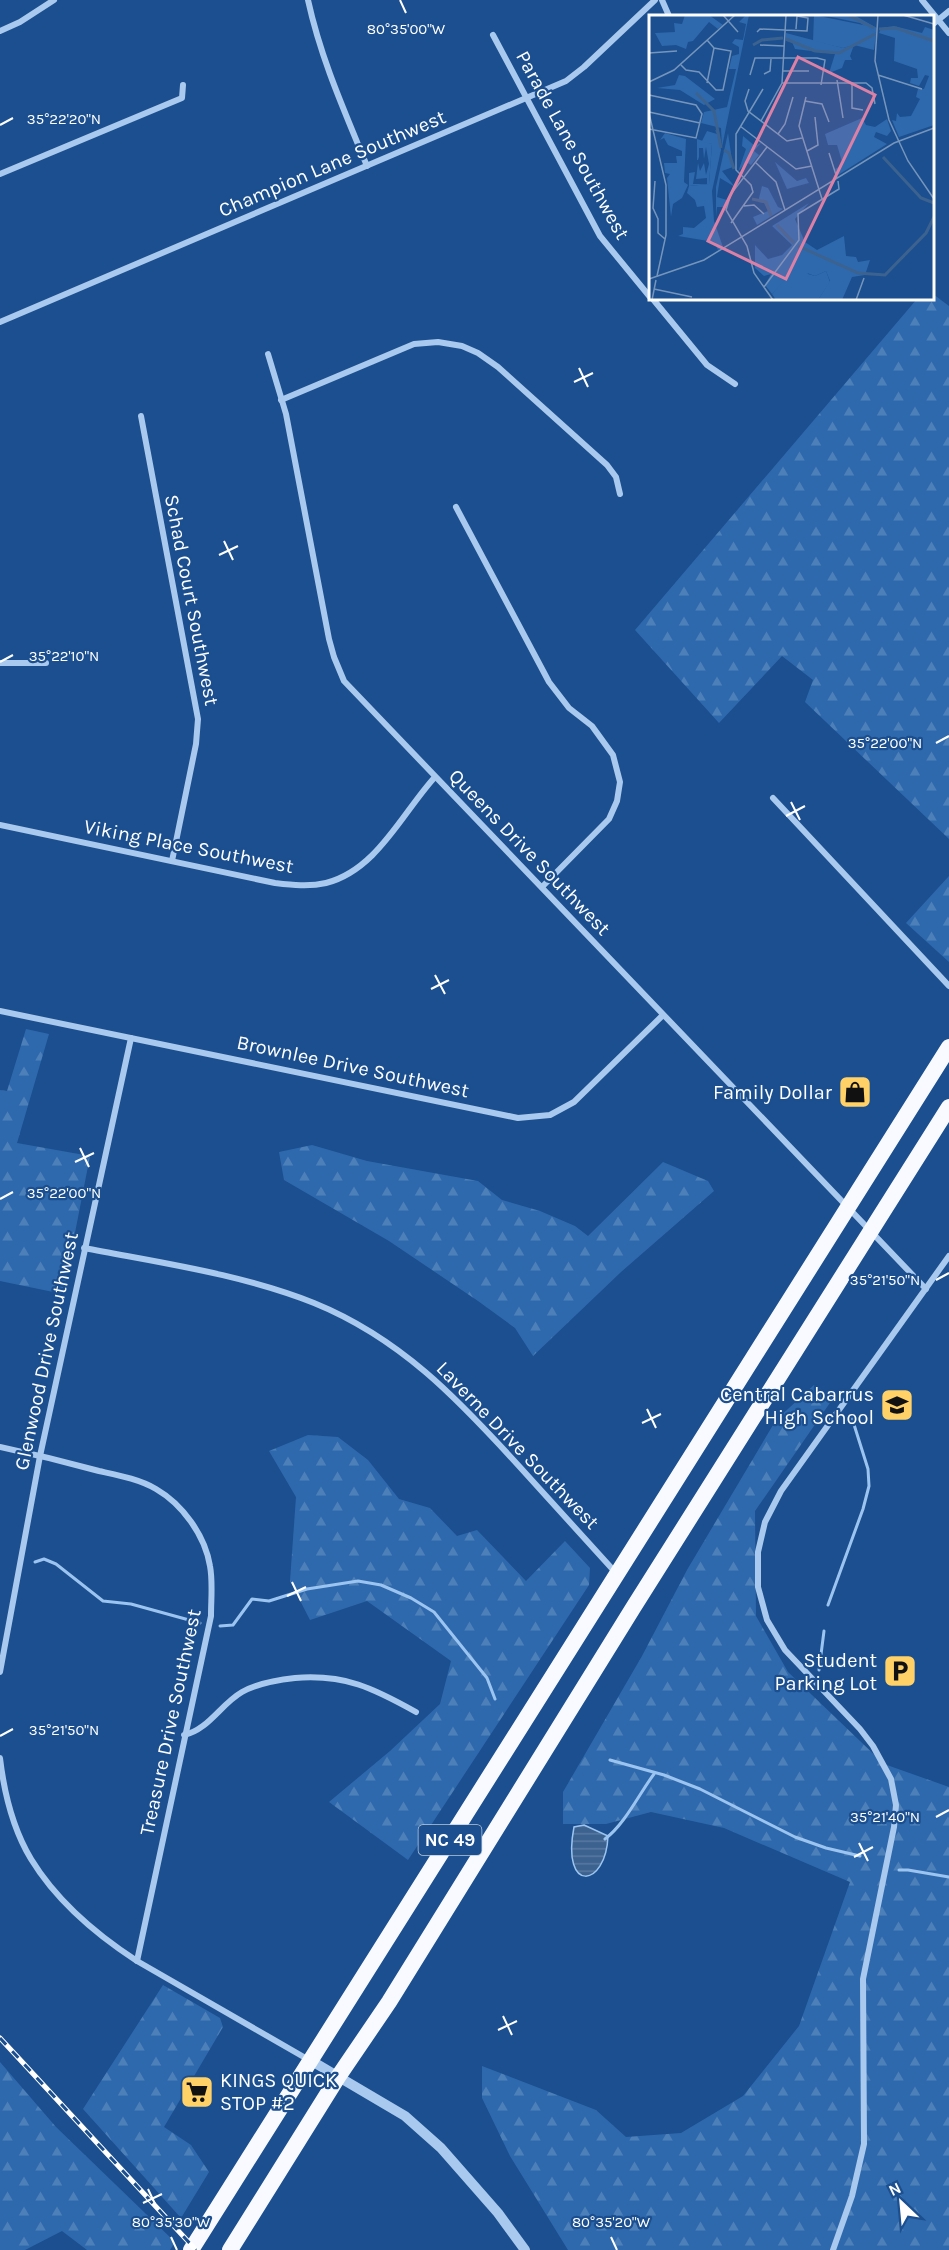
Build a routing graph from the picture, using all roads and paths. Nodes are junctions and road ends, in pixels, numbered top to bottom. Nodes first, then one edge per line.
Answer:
1 (54, 0) edge
2 (308, 0) edge
3 (655, 0) edge
4 (662, 0) edge
5 (921, 0) edge
6 (949, 11) edge
7 (669, 15) edge
8 (930, 15) edge
9 (935, 23) edge
10 (0, 31) edge
11 (949, 33) edge
12 (493, 35) dead end
13 (183, 85) dead end
14 (525, 98) junction
15 (367, 166) junction
16 (0, 174) edge
17 (649, 296) edge
18 (653, 300) edge
19 (0, 322) edge
20 (268, 354) dead end
21 (735, 384) dead end
22 (281, 399) junction
23 (141, 416) dead end
24 (620, 494) dead end
25 (456, 507) dead end
26 (0, 663) edge
27 (46, 663) dead end
28 (435, 777) junction
29 (773, 798) dead end
30 (0, 825) edge
31 (172, 861) junction
32 (542, 887) junction
33 (949, 986) edge
34 (0, 1011) edge
35 (663, 1015) junction
36 (131, 1038) junction
37 (949, 1047) edge
38 (949, 1107) edge
39 (848, 1208) junction
40 (872, 1230) junction
41 (84, 1248) junction
42 (949, 1256) edge
43 (926, 1289) junction
44 (0, 1447) edge
45 (40, 1456) junction
46 (616, 1574) junction
47 (0, 1672) edge
48 (416, 1712) dead end
49 (184, 1735) junction
50 (0, 1758) edge
51 (136, 1961) junction
52 (310, 2060) junction
53 (339, 2077) junction
54 (192, 2250) edge
55 (230, 2250) edge
56 (525, 2250) edge
57 (833, 2250) edge

1 - 10 street
2 - 15 street
3 - 14 street, Champion Lane Southwest
4 - 7 street
5 - 8 street
6 - 9 street
9 - 11 street
12 - 14 street, Parade Lane Southwest
13 - 16 street
14 - 15 street, Champion Lane Southwest
14 - 17 street, Parade Lane Southwest
15 - 19 street, Champion Lane Southwest
18 - 21 street, Parade Lane Southwest
20 - 22 street, Queens Drive Southwest
22 - 24 street
22 - 28 street, Queens Drive Southwest
23 - 31 street, Schad Court Southwest
25 - 32 street
26 - 27 street
28 - 31 street, Viking Place Southwest
28 - 32 street, Queens Drive Southwest
29 - 33 street
30 - 31 street, Viking Place Southwest
32 - 35 street, Queens Drive Southwest
34 - 36 street, Brownlee Drive Southwest
35 - 36 street, Brownlee Drive Southwest
35 - 39 street, Queens Drive Southwest
36 - 41 street, Glenwood Drive Southwest
37 - 39 highway, NC 49
38 - 40 highway, NC 49
39 - 40 street, Queens Drive Southwest
39 - 46 highway, NC 49 / NC 49
40 - 43 street, Queens Drive Southwest
40 - 53 highway, NC 49
41 - 45 street, Glenwood Drive Southwest
41 - 46 street, Laverne Drive Southwest
42 - 43 street
43 - 57 street
44 - 45 street, Treasure Drive Southwest
45 - 47 street, Glenwood Drive Southwest
45 - 49 street, Treasure Drive Southwest
46 - 52 highway, NC 49 / NC 49
48 - 49 street
49 - 51 street, Treasure Drive Southwest
50 - 51 street
51 - 52 street
52 - 53 street
52 - 54 highway, NC 49 / NC 49
53 - 55 highway, NC 49
53 - 56 street

